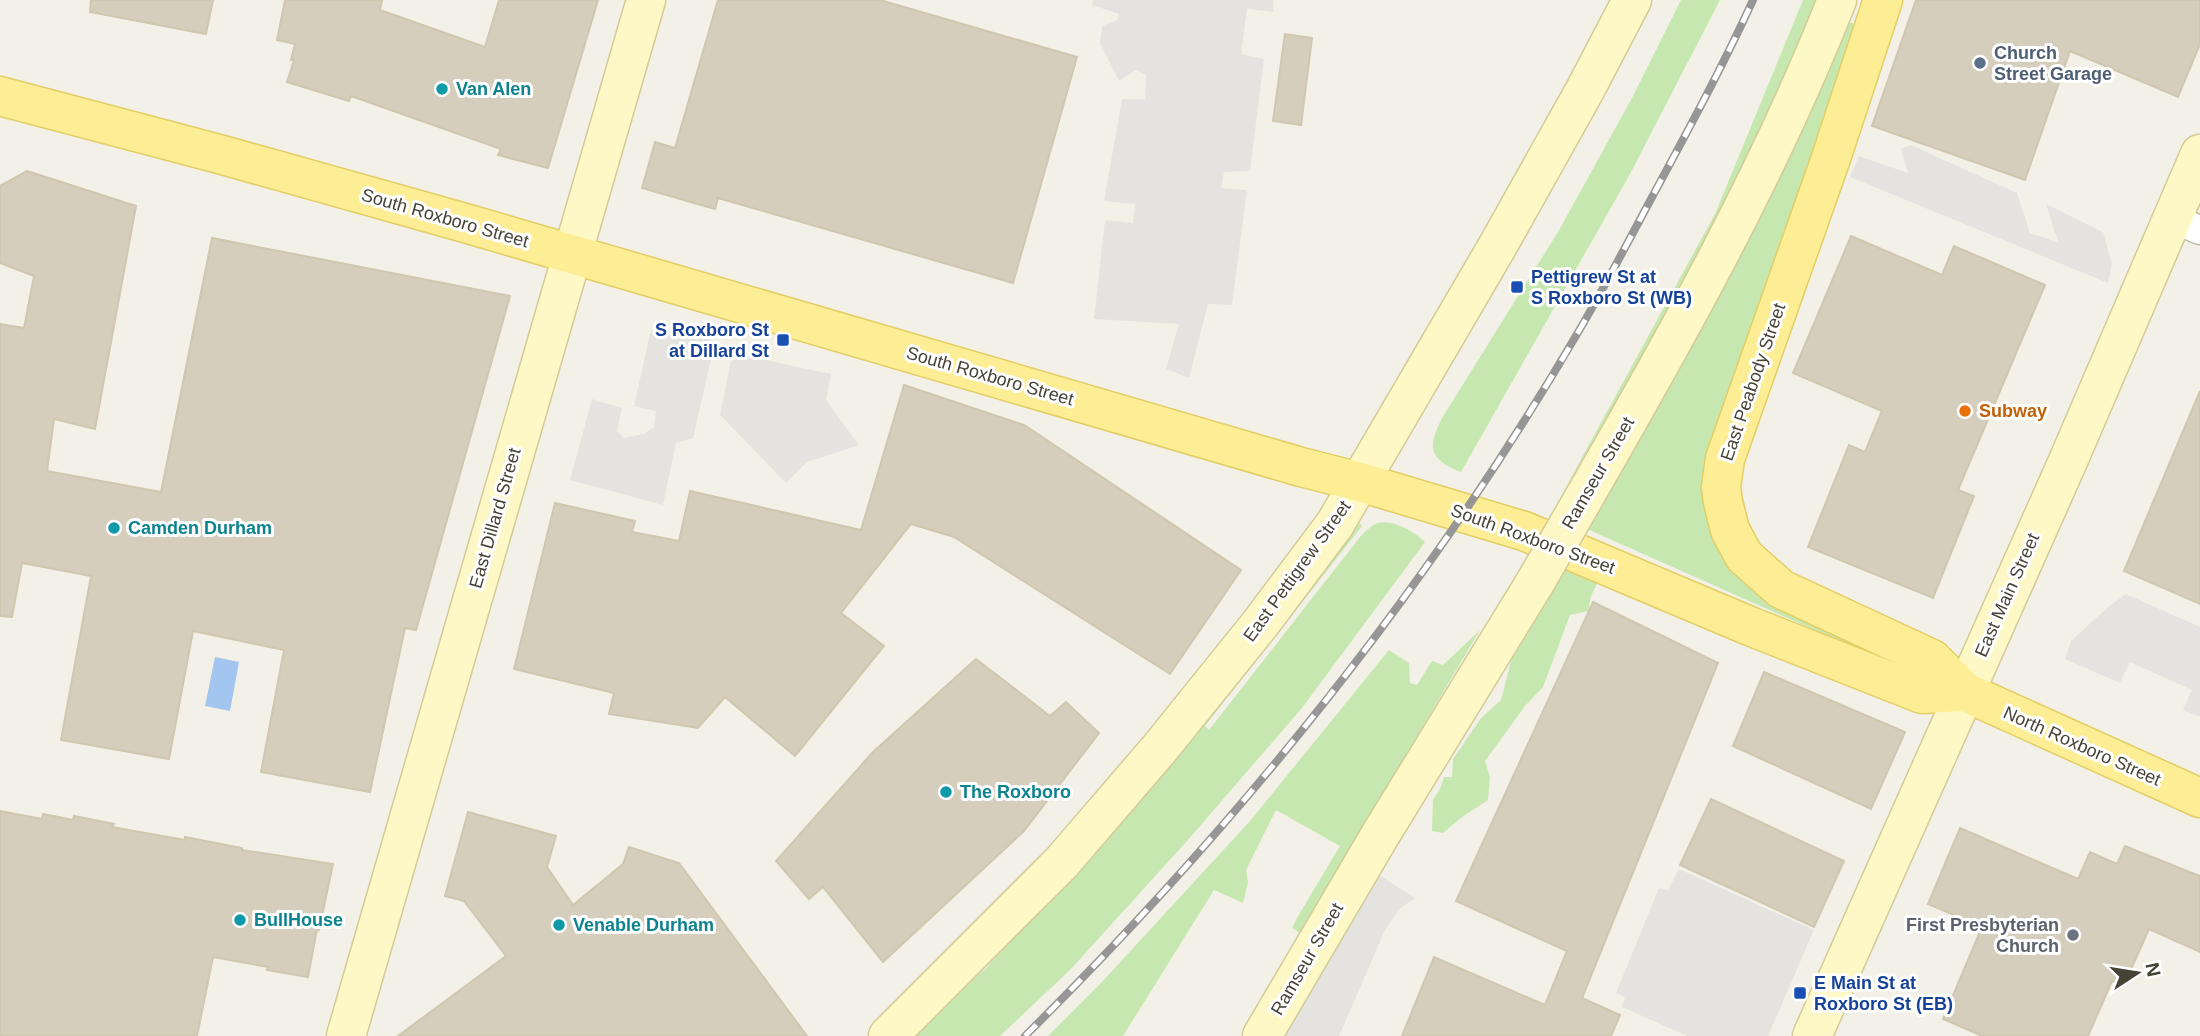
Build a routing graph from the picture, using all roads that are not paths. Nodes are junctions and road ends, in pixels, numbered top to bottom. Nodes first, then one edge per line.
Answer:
1 (646, 0) edge
2 (1632, 0) edge
3 (1837, 0) edge
4 (1883, 0) edge
5 (0, 96) edge
6 (2200, 154) edge
7 (2186, 225) edge
8 (571, 255) junction
9 (1360, 482) junction
10 (1965, 692) junction
11 (2200, 799) edge
12 (346, 1036) edge
13 (888, 1036) edge
14 (1262, 1036) edge
15 (1812, 1036) edge

1 - 8 street, East Dillard Street
2 - 9 street, East Pettigrew Street
3 - 14 street, Ramseur Street, bridge
4 - 10 main road, East Peabody Street
5 - 8 main road, South Roxboro Street
6 - 7 street, East Main Street
7 - 10 street, East Main Street
8 - 9 main road, South Roxboro Street
8 - 12 street, East Dillard Street
9 - 10 main road, South Roxboro Street
9 - 13 street, East Pettigrew Street
10 - 11 main road, North Roxboro Street
10 - 15 street, East Main Street

